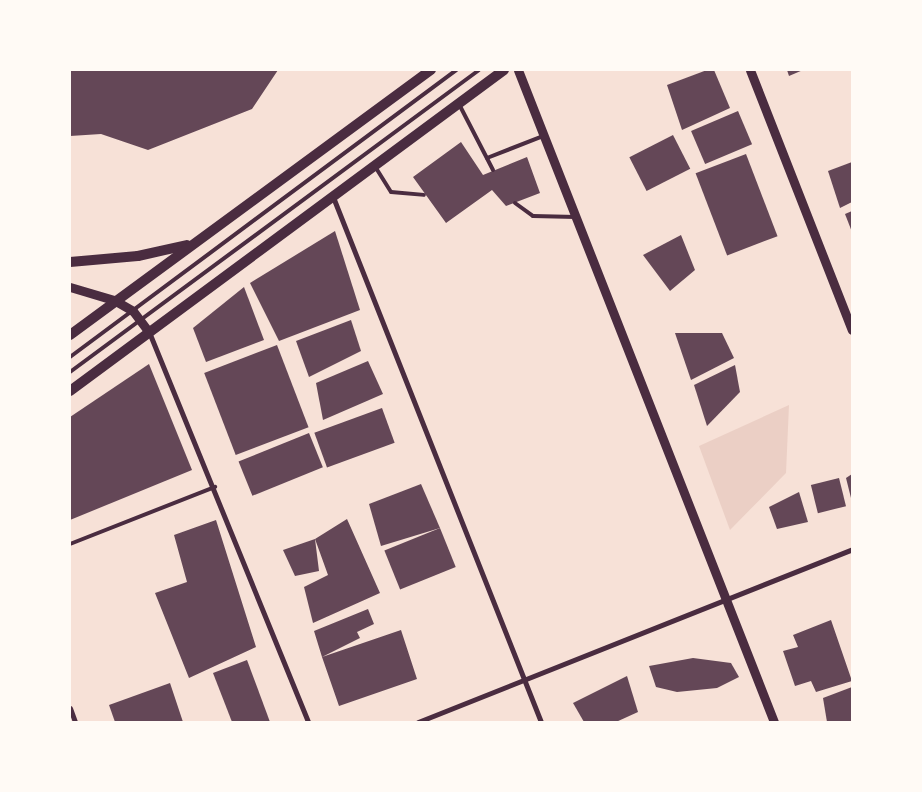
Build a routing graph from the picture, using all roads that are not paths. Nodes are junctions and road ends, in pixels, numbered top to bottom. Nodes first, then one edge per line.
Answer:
1 (431, 70) edge
2 (456, 70) edge
3 (479, 70) edge
4 (504, 70) edge
5 (518, 70) edge
6 (750, 70) edge
7 (458, 104) junction
8 (544, 136) junction
9 (487, 158) junction
10 (374, 166) junction
11 (493, 170) dead end
12 (424, 195) dead end
13 (332, 196) junction
14 (515, 204) dead end
15 (576, 217) junction
16 (194, 244) junction
17 (70, 262) edge
18 (70, 287) edge
19 (114, 300) junction
20 (132, 311) junction
21 (140, 321) junction
22 (852, 330) edge
23 (149, 332) junction
24 (70, 336) edge
25 (70, 357) edge
26 (70, 372) edge
27 (70, 391) edge
28 (215, 486) junction
29 (70, 544) edge
30 (852, 549) edge
31 (724, 599) junction
32 (524, 679) junction
33 (70, 708) edge
34 (75, 722) edge
35 (308, 722) edge
36 (418, 722) edge
37 (541, 722) edge
38 (774, 722) edge

1 - 16 main road
2 - 20 lane
3 - 21 lane
4 - 7 main road
5 - 8 street
6 - 22 street
7 - 9 lane
7 - 10 main road
8 - 9 lane
8 - 15 street
9 - 11 lane
10 - 12 lane
10 - 13 main road
13 - 23 main road
13 - 32 street
14 - 15 lane
15 - 31 street
16 - 17 main road
16 - 19 main road
18 - 19 street
19 - 20 street
19 - 24 main road
20 - 21 street
20 - 25 lane
21 - 23 street
21 - 26 lane
23 - 27 main road
23 - 28 street
28 - 29 lane
28 - 35 street
30 - 31 street
31 - 32 street
31 - 38 street
32 - 36 street
32 - 37 street
33 - 34 street

